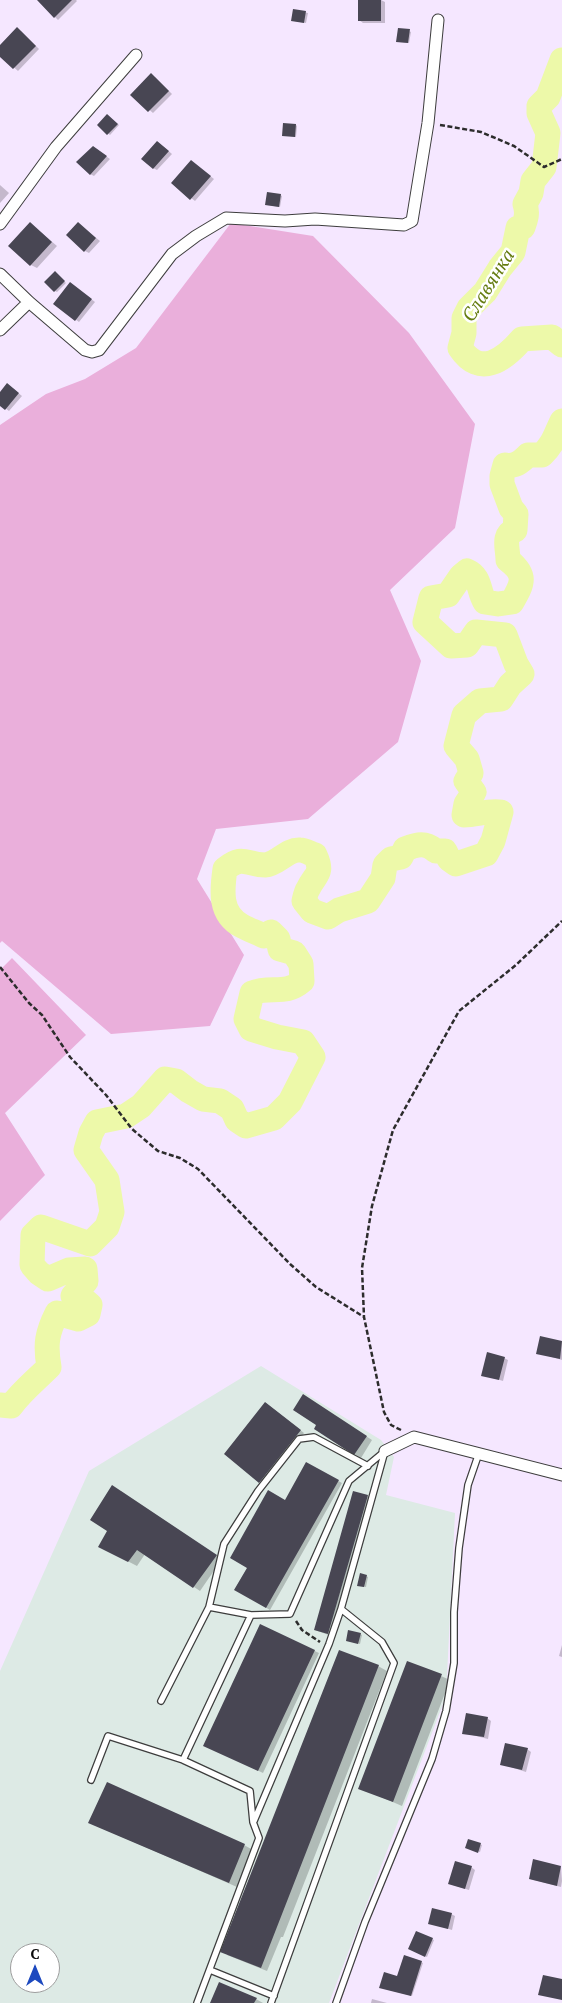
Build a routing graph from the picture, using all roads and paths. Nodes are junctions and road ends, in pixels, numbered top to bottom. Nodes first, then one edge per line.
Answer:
1 (438, 20) dead end
2 (136, 55) dead end
3 (428, 123) junction
4 (562, 159) edge
5 (0, 224) edge
6 (0, 274) edge
7 (29, 302) junction
8 (0, 330) edge
9 (562, 921) edge
10 (0, 967) edge
11 (364, 1317) junction
12 (414, 1437) junction
13 (385, 1451) junction
14 (479, 1453) junction
15 (368, 1466) junction
16 (562, 1475) edge
17 (208, 1606) junction
18 (341, 1609) junction
19 (290, 1614) junction
20 (250, 1615) junction
21 (329, 1644) junction
22 (161, 1701) dead end
23 (183, 1760) junction
24 (91, 1780) dead end
25 (253, 1822) junction
26 (210, 1970) junction
27 (274, 1996) junction
28 (197, 2003) edge
29 (271, 2003) edge
30 (336, 2003) edge

1 - 3 street
2 - 5 street
3 - 4 path
3 - 7 street
6 - 7 street
7 - 8 street
9 - 11 path
10 - 11 path
11 - 12 path
12 - 13 street
12 - 14 street
13 - 15 lane
13 - 18 lane
14 - 16 street
14 - 30 lane
15 - 17 lane
15 - 19 lane
17 - 20 lane
17 - 22 lane
18 - 21 lane
18 - 27 lane
19 - 20 lane
19 - 21 path
20 - 23 lane
21 - 25 lane
23 - 24 lane
23 - 25 lane
25 - 26 lane
26 - 27 lane
26 - 28 lane
27 - 29 lane

